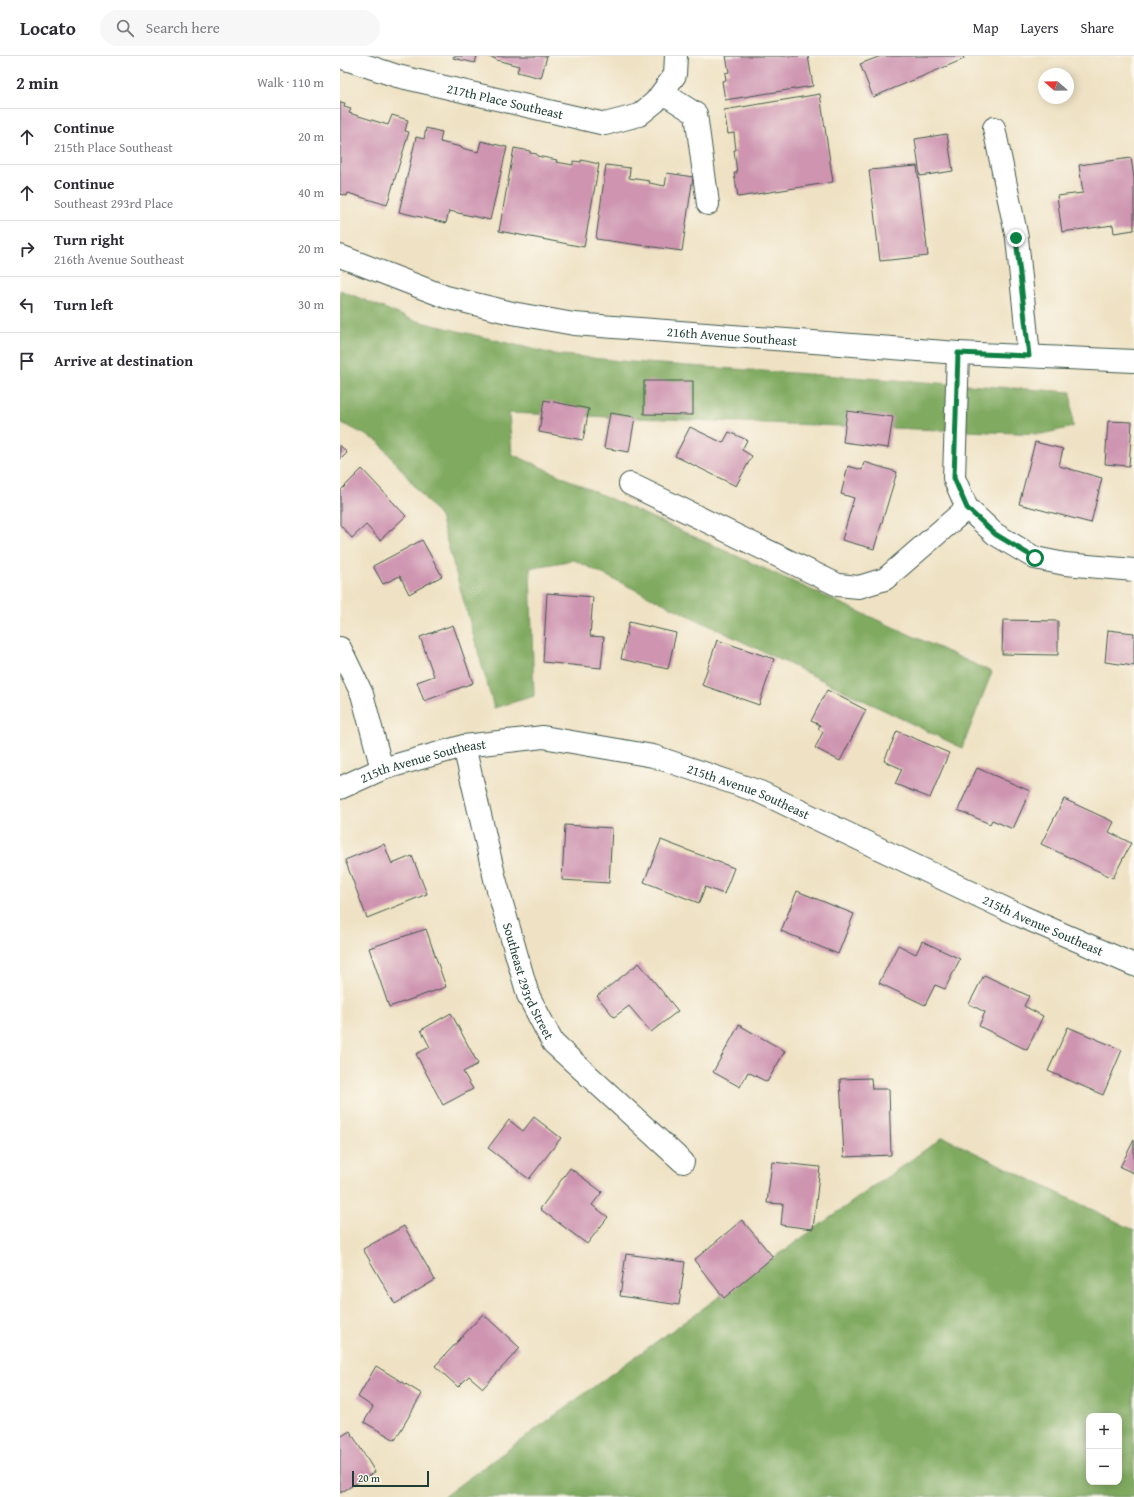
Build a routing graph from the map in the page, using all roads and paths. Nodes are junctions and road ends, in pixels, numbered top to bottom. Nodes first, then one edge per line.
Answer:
1 (676, 56) edge
2 (340, 57) edge
3 (663, 93) junction
4 (994, 128) dead end
5 (708, 204) dead end
6 (340, 256) edge
7 (958, 353) junction
8 (1029, 356) junction
9 (1134, 361) edge
10 (630, 484) dead end
11 (967, 508) junction
12 (1134, 570) edge
13 (340, 648) edge
14 (464, 746) junction
15 (382, 769) junction
16 (340, 788) edge
17 (1134, 965) edge
18 (683, 1162) dead end

1 - 3 street, 217th Place Southeast
2 - 3 street, 217th Place Southeast
3 - 5 street
4 - 8 street
6 - 7 street, 216th Avenue Southeast
7 - 8 street, 216th Avenue Southeast
7 - 11 street
8 - 9 street, 216th Avenue Southeast
10 - 11 street
11 - 12 street
13 - 15 street
14 - 15 street, 215th Avenue Southeast
14 - 17 street, 215th Avenue Southeast
14 - 18 street, Southeast 293rd Street
15 - 16 street, 215th Avenue Southeast

